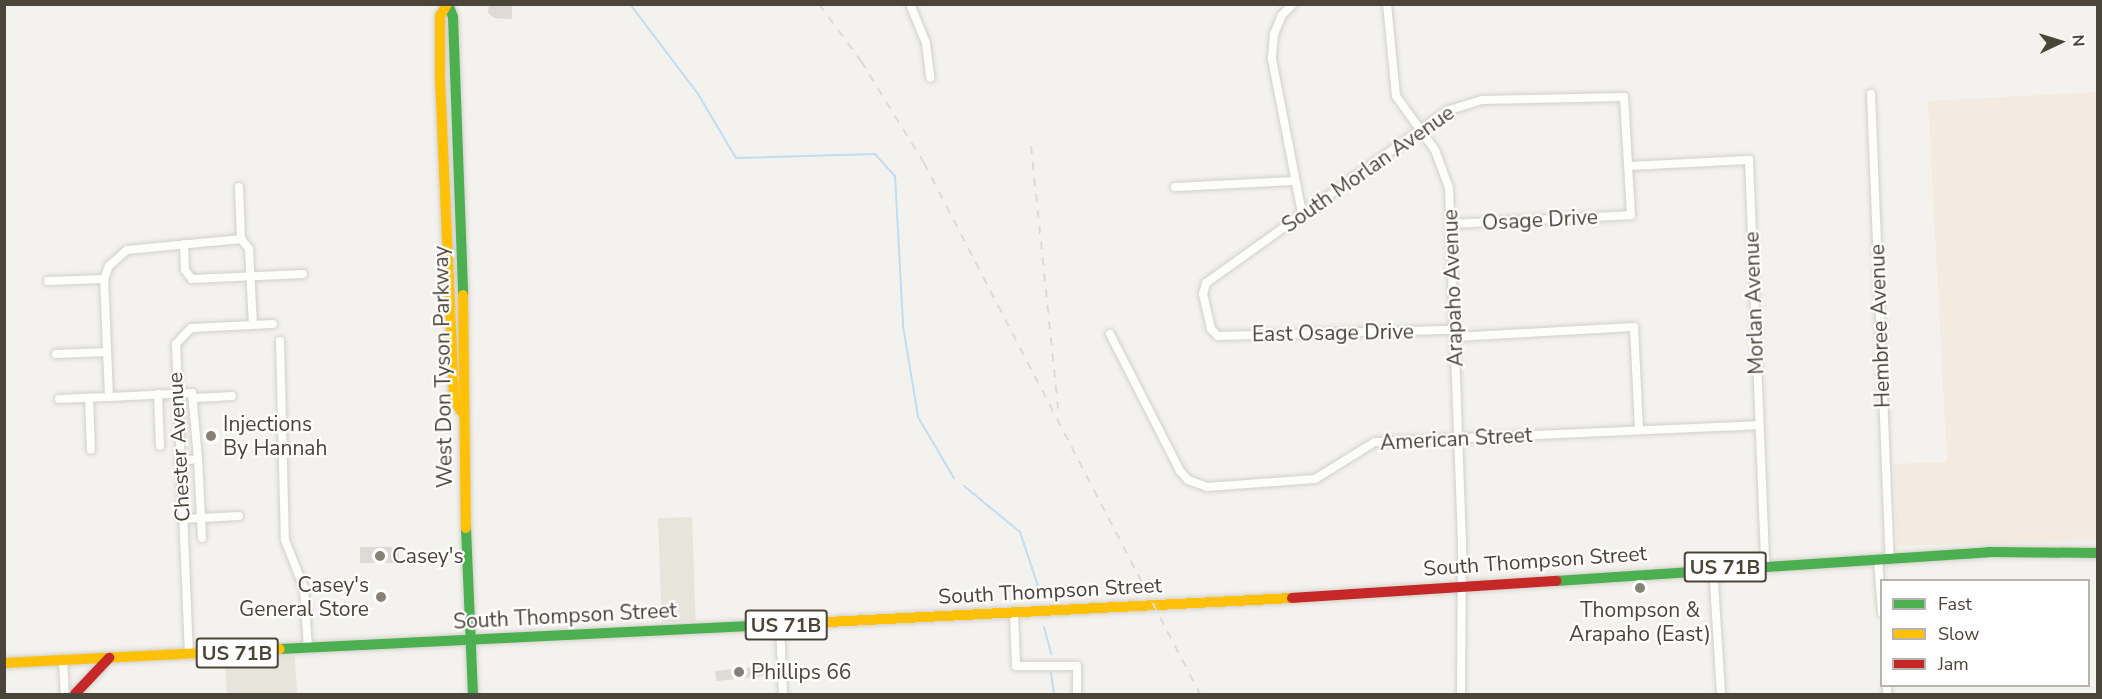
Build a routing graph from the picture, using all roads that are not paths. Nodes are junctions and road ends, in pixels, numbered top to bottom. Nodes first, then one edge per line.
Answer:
1 (447, 4) edge
2 (910, 4) edge
3 (1293, 4) edge
4 (1387, 4) edge
5 (930, 78) dead end
6 (1871, 94) dead end
7 (1419, 130) junction
8 (1629, 166) junction
9 (1294, 181) junction
10 (239, 187) dead end
11 (1175, 187) dead end
12 (1302, 213) junction
13 (1450, 224) junction
14 (241, 239) junction
15 (184, 244) junction
16 (303, 274) dead end
17 (250, 276) junction
18 (104, 279) junction
19 (48, 281) dead end
20 (273, 324) dead end
21 (253, 325) junction
22 (1110, 334) dead end
23 (1213, 334) joint
24 (1454, 334) junction
25 (280, 340) dead end
26 (106, 352) junction
27 (56, 354) dead end
28 (158, 394) junction
29 (176, 394) junction
30 (232, 396) dead end
31 (109, 397) junction
32 (89, 398) junction
33 (196, 398) junction
34 (59, 399) dead end
35 (1759, 425) junction
36 (1639, 429) junction
37 (1459, 439) junction
38 (160, 446) dead end
39 (91, 450) dead end
40 (198, 459) junction
41 (179, 461) junction
42 (239, 516) dead end
43 (201, 518) junction
44 (182, 519) junction
45 (202, 538) dead end
46 (2097, 553) edge
47 (1890, 558) junction
48 (1878, 559) junction
49 (1765, 565) junction
50 (1713, 567) junction
51 (1461, 587) junction
52 (1880, 595) edge
53 (1014, 613) junction
54 (780, 625) junction
55 (470, 640) junction
56 (308, 649) junction
57 (189, 655) junction
58 (110, 658) junction
59 (63, 660) junction
60 (4, 663) edge
61 (65, 694) edge
62 (75, 694) edge
63 (472, 694) edge
64 (783, 694) edge
65 (1077, 694) edge
66 (1461, 694) edge
67 (1721, 694) edge

1 - 55 main road, West Don Tyson Parkway
2 - 5 street
3 - 9 street
4 - 7 street, Arapaho Avenue
6 - 47 street, Hembree Avenue
7 - 8 street, South Morlan Avenue
7 - 12 street, South Morlan Avenue
7 - 13 street, Arapaho Avenue
8 - 13 street, Osage Drive
8 - 35 street, Morlan Avenue
9 - 11 street
9 - 12 street
10 - 14 street
12 - 23 street, South Morlan Avenue
13 - 24 street, Arapaho Avenue
14 - 15 street
14 - 17 street
15 - 17 street
15 - 18 street
16 - 17 street
17 - 21 street
18 - 19 street
18 - 26 street
20 - 21 street, Chester Avenue
21 - 29 street, Chester Avenue
22 - 37 street, American Street
23 - 24 street, East Osage Drive
24 - 36 street, East Osage Drive
24 - 37 street, Arapaho Avenue
25 - 56 street
26 - 27 street
26 - 31 street
28 - 29 street
28 - 31 street
28 - 38 street
29 - 33 street
29 - 41 street, Chester Avenue
30 - 33 street
31 - 32 street
32 - 34 street
32 - 39 street
33 - 40 street
35 - 36 street, American Street
35 - 49 street, Morlan Avenue
36 - 37 street, American Street
37 - 51 street, Arapaho Avenue
40 - 41 street
40 - 43 street
41 - 44 street, Chester Avenue
42 - 43 street
43 - 44 street
43 - 45 street
44 - 57 street, Chester Avenue
46 - 47 main road, South Thompson Street / US 71B
47 - 48 main road, South Thompson Street / US 71B
48 - 49 main road, South Thompson Street / US 71B
48 - 52 street
49 - 50 main road, South Thompson Street / US 71B
50 - 51 main road, South Thompson Street / US 71B
50 - 67 street
51 - 53 main road, South Thompson Street / US 71B
51 - 66 street, Arapaho Avenue
53 - 54 main road, South Thompson Street / US 71B
53 - 65 street
54 - 55 main road, South Thompson Street / US 71B
54 - 64 street
55 - 56 main road, South Thompson Street / US 71B
55 - 63 main road, West Don Tyson Parkway
56 - 57 main road, South Thompson Street / US 71B
57 - 58 main road, South Thompson Street / US 71B
58 - 59 main road, South Thompson Street / US 71B
58 - 62 main road
59 - 60 main road, South Thompson Street / US 71B
59 - 61 street

